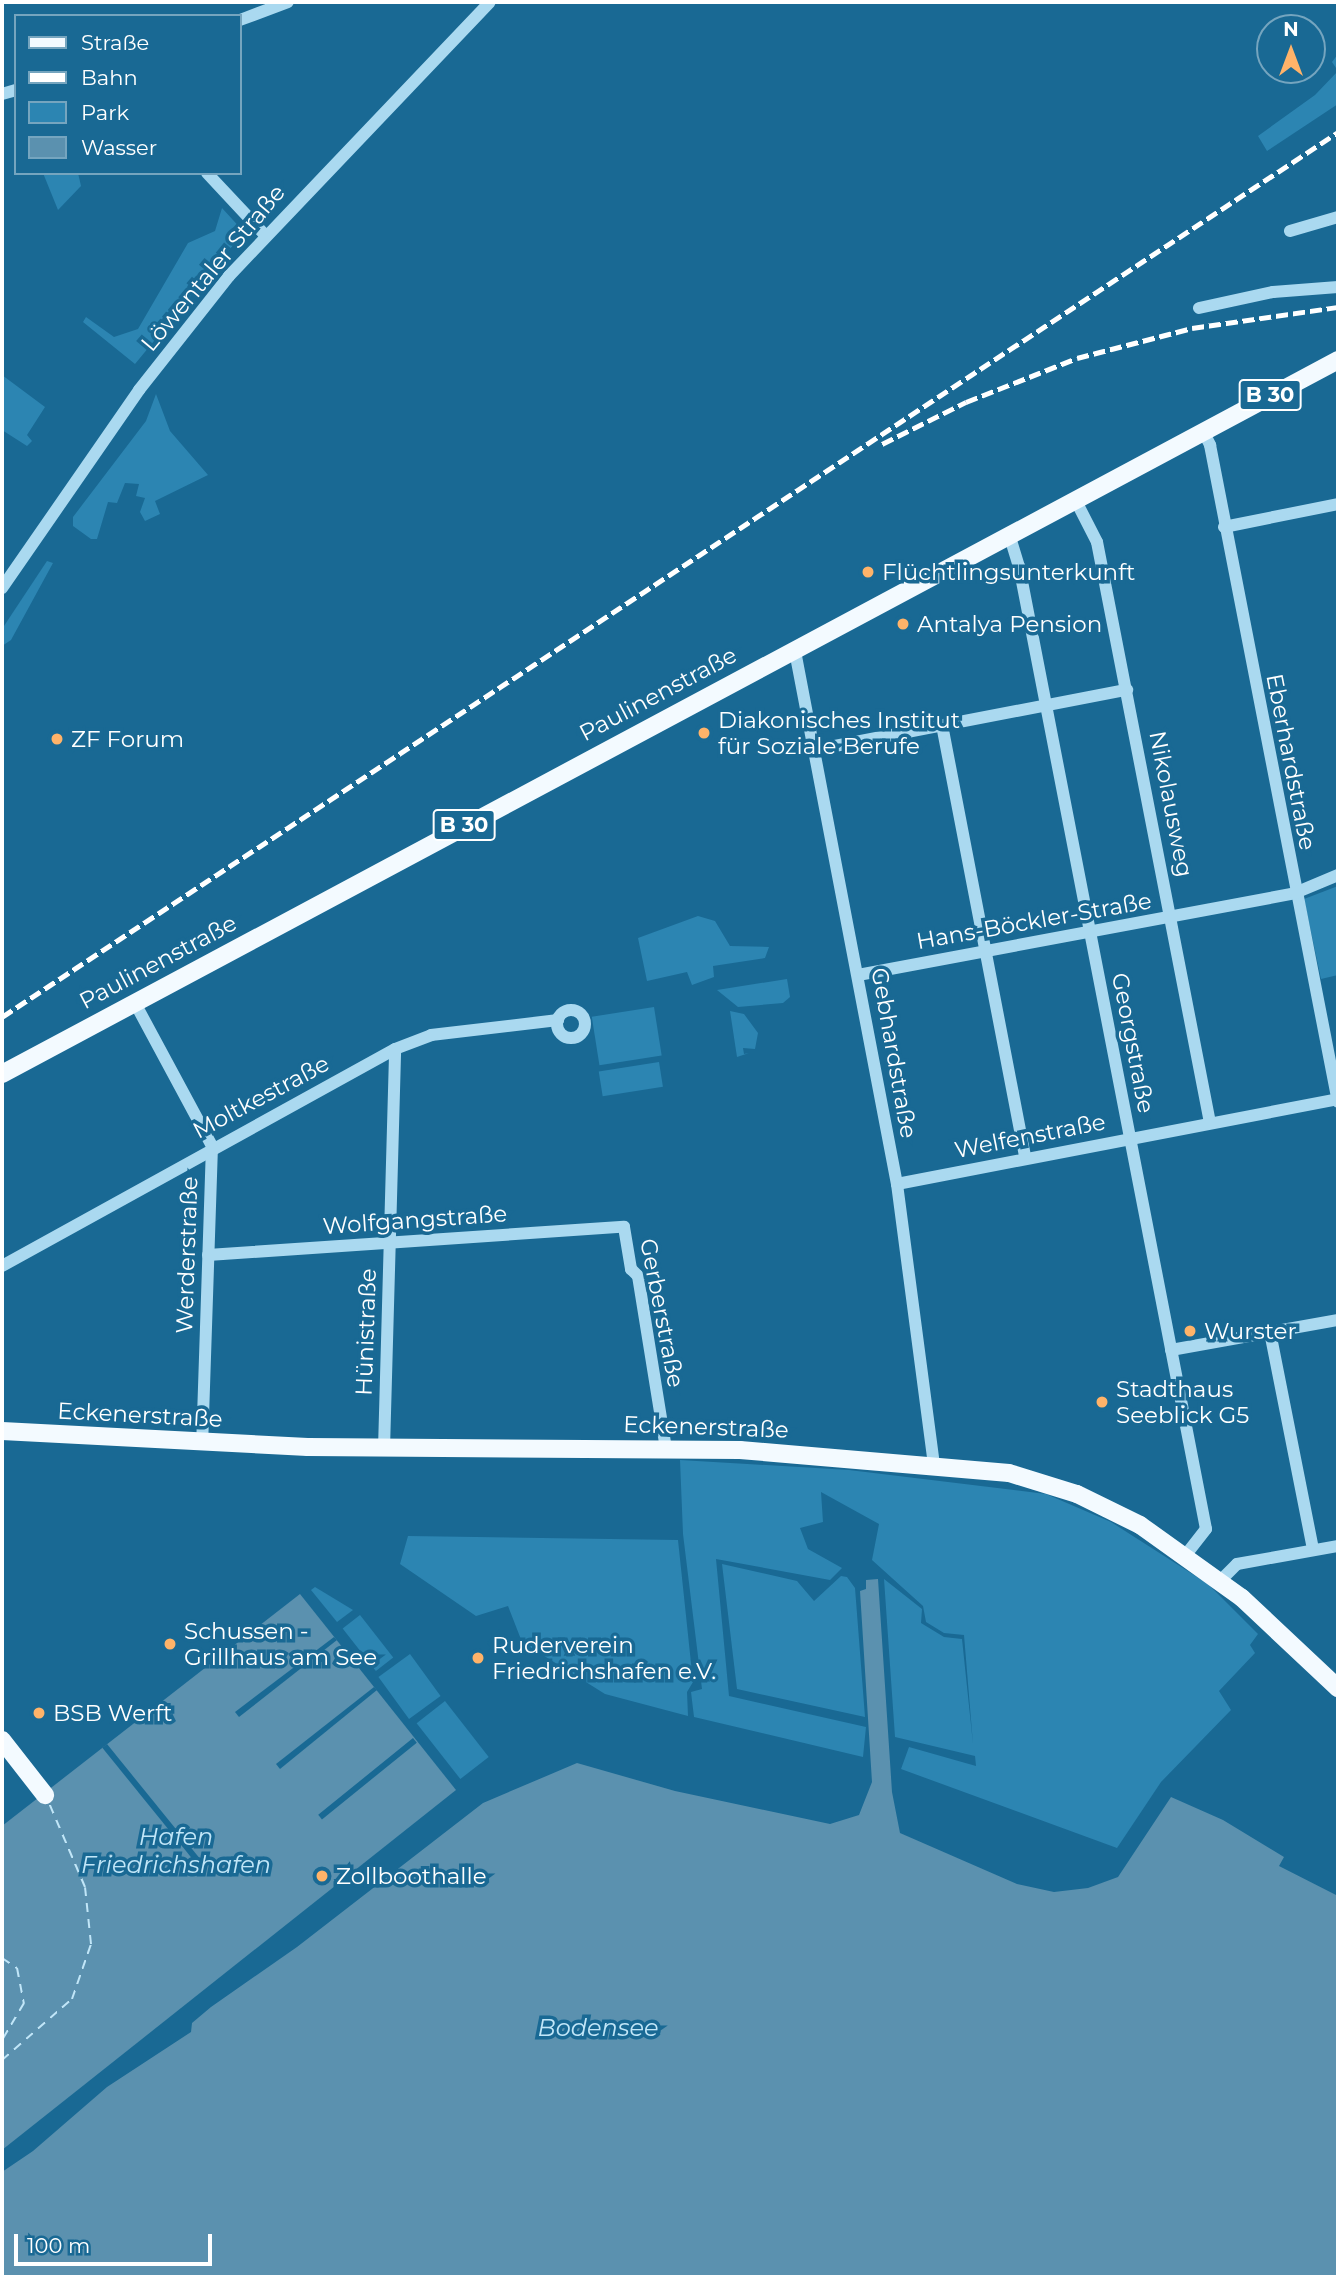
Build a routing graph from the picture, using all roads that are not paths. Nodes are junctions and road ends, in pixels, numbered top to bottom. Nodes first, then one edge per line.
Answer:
1 (288, 2) edge
2 (490, 2) edge
3 (242, 19) edge
4 (209, 175) edge
5 (1338, 217) edge
6 (1290, 231) dead end
7 (265, 235) junction
8 (1338, 287) edge
9 (1199, 308) dead end
10 (1338, 360) edge
11 (1203, 431) junction
12 (1074, 499) junction
13 (1338, 504) edge
14 (1224, 527) junction
15 (1009, 534) junction
16 (2, 588) edge
17 (795, 651) junction
18 (1127, 690) junction
19 (1046, 706) junction
20 (942, 725) junction
21 (814, 750) junction
22 (1338, 875) edge
23 (1295, 893) junction
24 (1171, 917) junction
25 (1090, 931) junction
26 (985, 952) junction
27 (858, 975) junction
28 (135, 1003) junction
29 (558, 1020) dead end
30 (395, 1049) junction
31 (2, 1074) edge
32 (1338, 1100) edge
33 (1210, 1123) junction
34 (1129, 1138) junction
35 (212, 1146) junction
36 (1025, 1158) junction
37 (897, 1184) junction
38 (624, 1227) joint
39 (390, 1243) junction
40 (208, 1255) junction
41 (2, 1266) edge
42 (1338, 1320) edge
43 (1270, 1332) junction
44 (1171, 1350) junction
45 (2, 1431) edge
46 (202, 1443) junction
47 (666, 1448) junction
48 (384, 1449) junction
49 (934, 1466) junction
50 (1338, 1546) edge
51 (1313, 1550) junction
52 (1186, 1555) junction
53 (1220, 1581) junction
54 (1338, 1688) edge
55 (2, 1740) edge
56 (45, 1795) dead end

1 - 3 street
2 - 7 street, Löwentaler Straße
4 - 7 street
5 - 6 street
7 - 16 street, Löwentaler Straße
8 - 9 street
10 - 11 main road, Paulinenstraße / B 30
11 - 12 main road, Paulinenstraße / B 30
11 - 14 street, Eberhardstraße
12 - 15 main road, Paulinenstraße / B 30
12 - 18 street, Nikolausweg
13 - 14 street
14 - 23 street, Eberhardstraße
15 - 17 main road, Paulinenstraße / B 30
15 - 19 street, Georgstraße
17 - 21 street, Gebhardstraße
17 - 28 main road, Paulinenstraße / B 30
18 - 19 street
18 - 24 street, Nikolausweg
19 - 20 street
19 - 25 street, Georgstraße
20 - 21 street
20 - 26 street
21 - 27 street, Gebhardstraße
22 - 23 street, Hans-Böckler-Straße
23 - 24 street, Hans-Böckler-Straße
23 - 32 street, Eberhardstraße
24 - 25 street, Hans-Böckler-Straße
24 - 33 street, Nikolausweg
25 - 26 street, Hans-Böckler-Straße
25 - 34 street, Georgstraße
26 - 27 street, Hans-Böckler-Straße
26 - 36 street
27 - 37 street, Gebhardstraße
28 - 31 main road, Paulinenstraße / B 30
28 - 35 street, Werderstraße
29 - 30 street, Moltkestraße
30 - 35 street, Moltkestraße
30 - 39 street, Hünistraße
32 - 33 street, Welfenstraße
33 - 34 street, Welfenstraße
34 - 36 street, Welfenstraße
34 - 44 street, Georgstraße
35 - 40 street, Werderstraße
35 - 41 street, Moltkestraße
36 - 37 street, Welfenstraße
37 - 49 street, Gebhardstraße
38 - 39 street, Wolfgangstraße
38 - 47 street, Gerberstraße
39 - 40 street, Wolfgangstraße
39 - 48 street, Hünistraße
40 - 46 street, Werderstraße
42 - 43 street
43 - 44 street
43 - 51 street
44 - 52 street, Georgstraße
45 - 46 main road, Eckenerstraße
46 - 48 main road, Eckenerstraße
47 - 48 main road, Eckenerstraße
47 - 49 main road, Eckenerstraße
49 - 52 main road, Eckenerstraße
50 - 51 street
51 - 53 street
52 - 53 main road, Eckenerstraße
53 - 54 main road, Eckenerstraße
55 - 56 main road

